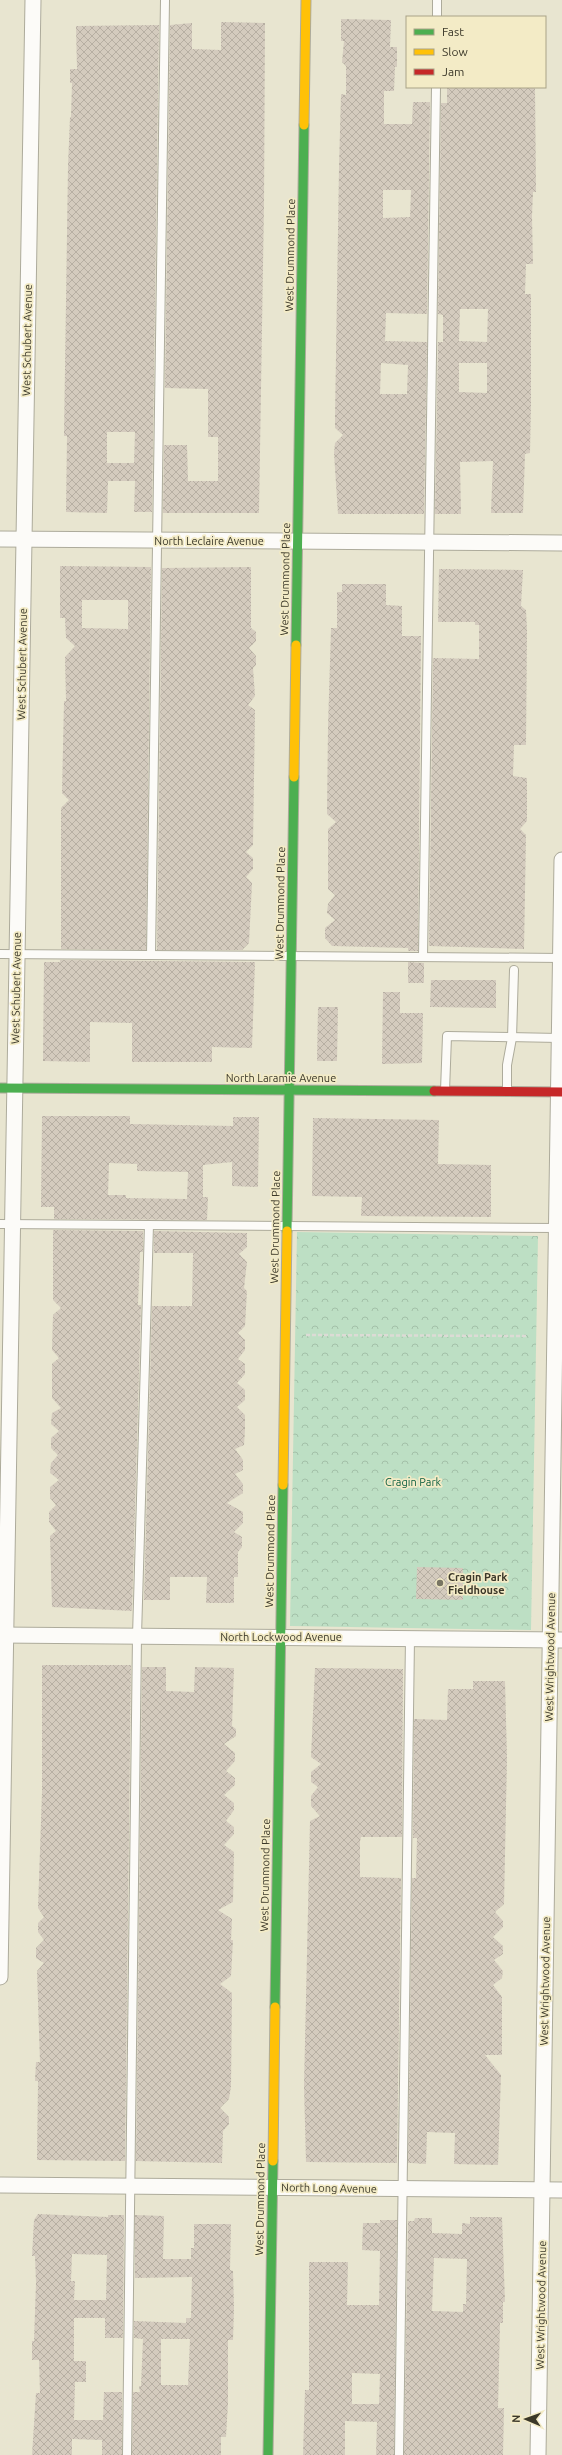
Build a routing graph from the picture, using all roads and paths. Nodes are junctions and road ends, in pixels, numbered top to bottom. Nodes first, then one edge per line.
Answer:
1 (33, 0) edge
2 (165, 0) edge
3 (306, 0) edge
4 (437, 0) edge
5 (437, 16) edge
6 (436, 88) edge
7 (0, 539) edge
8 (24, 539) junction
9 (157, 540) junction
10 (297, 541) junction
11 (429, 542) junction
12 (562, 543) edge
13 (562, 860) edge
14 (0, 954) edge
15 (17, 954) junction
16 (151, 955) junction
17 (291, 956) junction
18 (423, 957) junction
19 (561, 958) edge
20 (514, 970) dead end
21 (512, 1038) junction
22 (559, 1038) junction
23 (7, 1088) edge
24 (289, 1090) junction
25 (445, 1091) junction
26 (507, 1091) junction
27 (560, 1092) edge
28 (6, 1224) edge
29 (149, 1225) junction
30 (287, 1226) junction
31 (559, 1228) edge
32 (306, 1336) dead end
33 (526, 1336) dead end
34 (2, 1635) edge
35 (137, 1636) junction
36 (281, 1637) junction
37 (410, 1638) junction
38 (556, 1639) edge
39 (1, 1896) edge
40 (0, 1976) edge
41 (0, 2185) edge
42 (131, 2186) junction
43 (272, 2187) junction
44 (402, 2189) junction
45 (542, 2190) junction
46 (562, 2190) edge
47 (127, 2455) edge
48 (268, 2455) edge
49 (399, 2455) edge
50 (538, 2455) edge

1 - 8 street, West Schubert Avenue
2 - 9 lane
3 - 10 street, West Drummond Place
4 - 5 lane
6 - 11 lane
7 - 8 street, North Leclaire Avenue
8 - 9 street, North Leclaire Avenue
8 - 15 street, West Schubert Avenue
9 - 10 street, North Leclaire Avenue
9 - 16 lane
10 - 11 street, North Leclaire Avenue
10 - 17 street, West Drummond Place
11 - 12 street, North Leclaire Avenue
11 - 18 lane
13 - 19 street, West Wrightwood Avenue
14 - 15 lane
15 - 16 lane
15 - 23 street, West Schubert Avenue
16 - 17 lane
17 - 18 lane
17 - 24 street, West Drummond Place
18 - 19 lane
19 - 22 street, West Wrightwood Avenue
20 - 21 lane
21 - 22 lane
21 - 25 lane
21 - 26 lane
22 - 27 street, West Wrightwood Avenue
23 - 24 street, North Laramie Avenue
23 - 28 street, West Schubert Avenue
24 - 25 street, North Laramie Avenue
24 - 30 street, West Drummond Place
25 - 26 street, North Laramie Avenue
26 - 27 street, North Laramie Avenue
27 - 31 street, West Wrightwood Avenue
28 - 29 lane
28 - 34 street, West Schubert Avenue
29 - 30 lane
29 - 35 lane
30 - 31 lane
30 - 36 street, West Drummond Place
31 - 38 street, West Wrightwood Avenue
32 - 33 path
34 - 35 street, North Lockwood Avenue
34 - 39 street, West Schubert Avenue
35 - 36 street, North Lockwood Avenue
35 - 42 lane
36 - 37 street, North Lockwood Avenue
36 - 43 street, West Drummond Place
37 - 38 street, North Lockwood Avenue
37 - 44 lane
38 - 45 street, West Wrightwood Avenue
39 - 40 street, West Schubert Avenue
41 - 42 street, North Long Avenue
42 - 43 street, North Long Avenue
42 - 47 lane
43 - 44 street, North Long Avenue
43 - 48 street, West Drummond Place
44 - 45 street, North Long Avenue
44 - 49 lane
45 - 46 street, North Long Avenue
45 - 50 street, West Wrightwood Avenue

